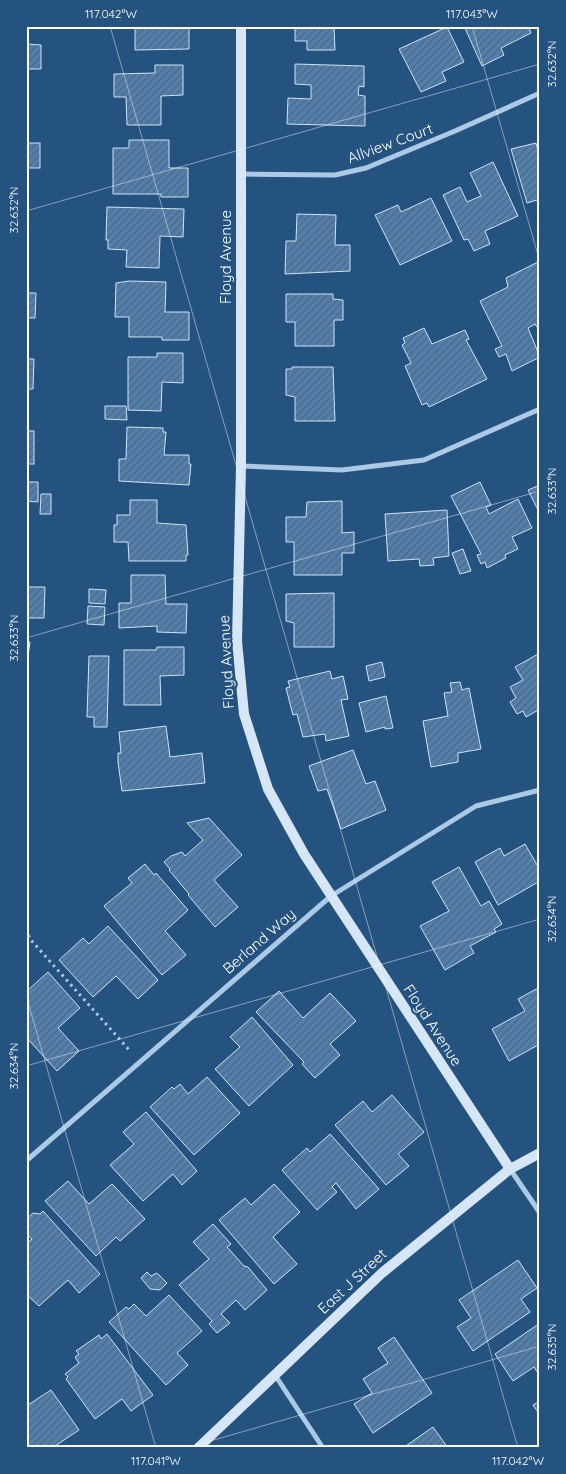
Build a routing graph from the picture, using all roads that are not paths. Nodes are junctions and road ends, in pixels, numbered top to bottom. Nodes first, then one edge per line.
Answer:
1 (241, 26) edge
2 (540, 93) edge
3 (240, 174) junction
4 (540, 409) edge
5 (241, 466) junction
6 (540, 790) edge
7 (331, 896) junction
8 (540, 1153) edge
9 (26, 1161) edge
10 (510, 1169) junction
11 (540, 1213) edge
12 (275, 1375) junction
13 (198, 1448) edge
14 (323, 1448) edge

1 - 3 street, Floyd Avenue
2 - 3 street, Allview Court
3 - 5 street, Floyd Avenue
4 - 5 street
5 - 7 street, Floyd Avenue
6 - 7 street, Berland Way
7 - 9 street, Berland Way
7 - 10 street, Floyd Avenue
8 - 10 street, East J Street
10 - 11 street, Floyd Avenue
10 - 12 street, East J Street
12 - 13 street, East J Street
12 - 14 street

